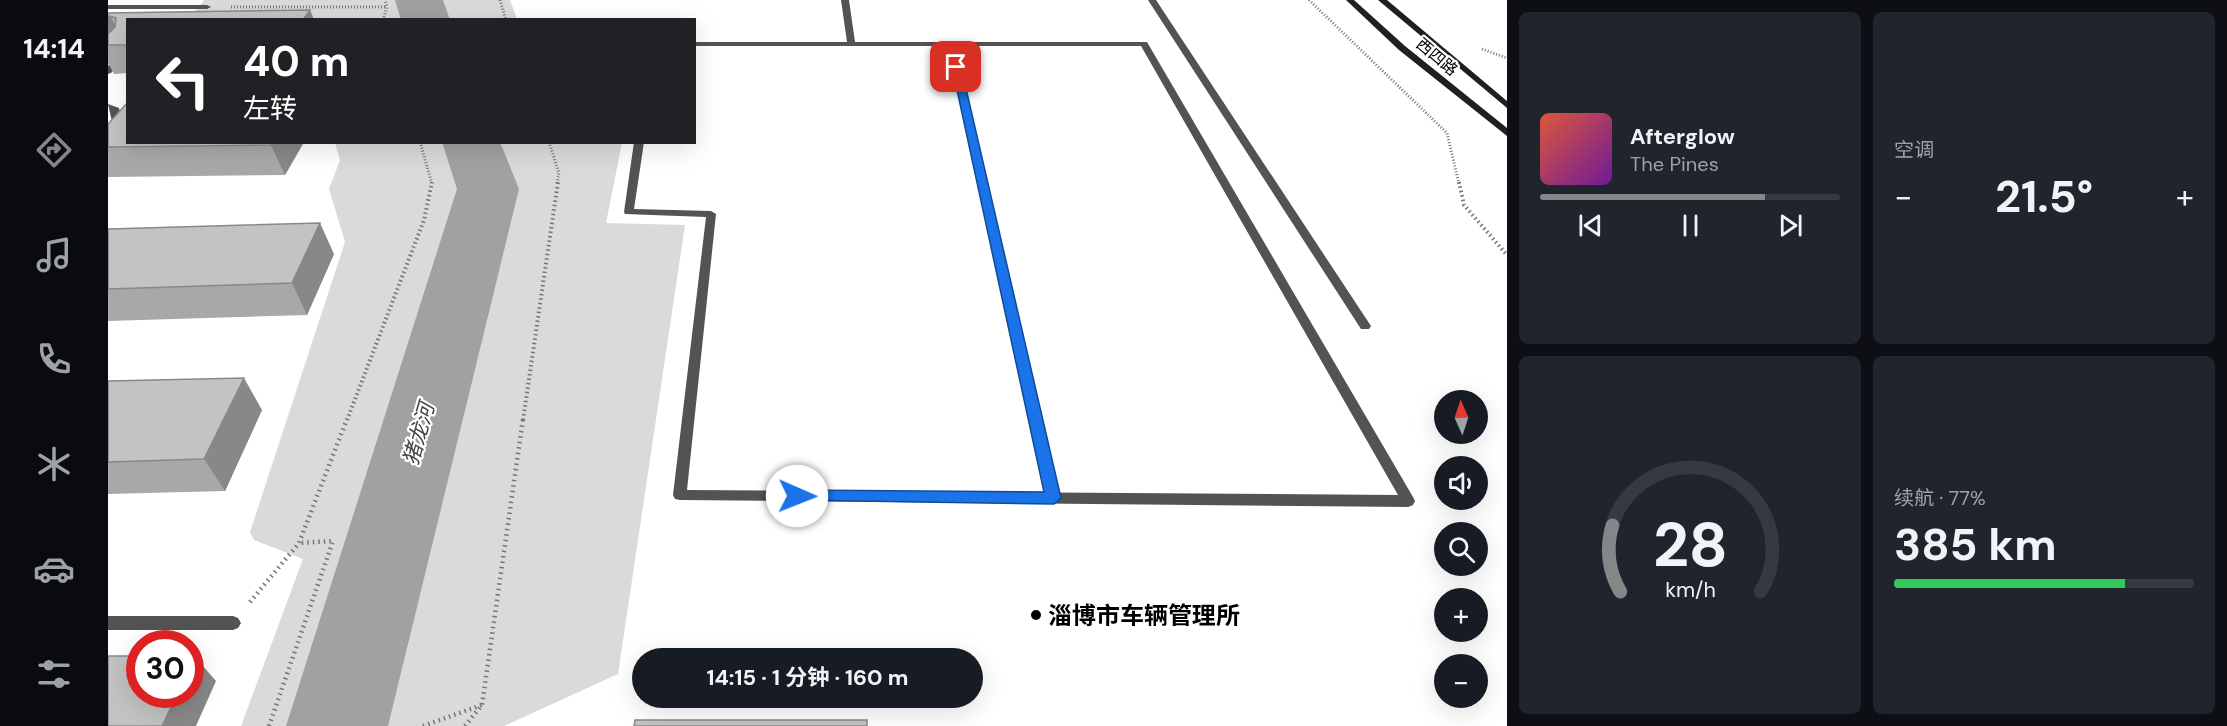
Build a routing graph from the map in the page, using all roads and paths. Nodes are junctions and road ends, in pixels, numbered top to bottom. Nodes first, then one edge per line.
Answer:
1 (385, 0) edge
2 (500, 0) edge
3 (845, 0) edge
4 (1152, 0) edge
5 (1309, 0) edge
6 (1350, 0) edge
7 (1382, 0) edge
8 (108, 7) edge
9 (163, 7) junction
10 (207, 7) joint
11 (387, 7) junction
12 (154, 18) edge
13 (384, 18) edge
14 (505, 18) edge
15 (696, 44) edge
16 (851, 44) junction
17 (951, 45) junction
18 (126, 50) edge
19 (108, 71) edge
20 (1507, 105) edge
21 (108, 107) edge
22 (1507, 134) edge
23 (108, 137) edge
24 (421, 144) edge
25 (550, 144) edge
26 (639, 144) edge
27 (1507, 255) edge
28 (1365, 326) dead end
29 (1054, 498) junction
30 (299, 543) junction
31 (108, 623) edge
32 (232, 623) joint
33 (482, 705) junction
34 (269, 726) edge
35 (423, 726) edge
36 (465, 726) edge

1 - 11 path
2 - 14 path
3 - 16 street
4 - 28 street
5 - 27 path
6 - 22 street, 西四路
7 - 20 street, 西四路
8 - 9 street
9 - 10 street
9 - 12 street
10 - 11 path
11 - 13 path
15 - 16 street
16 - 17 street
17 - 29 street
17 - 29 street
18 - 19 street
21 - 23 street
24 - 30 path
25 - 33 path
26 - 29 street
30 - 32 path
30 - 34 path
31 - 32 street
33 - 35 path
33 - 36 path

